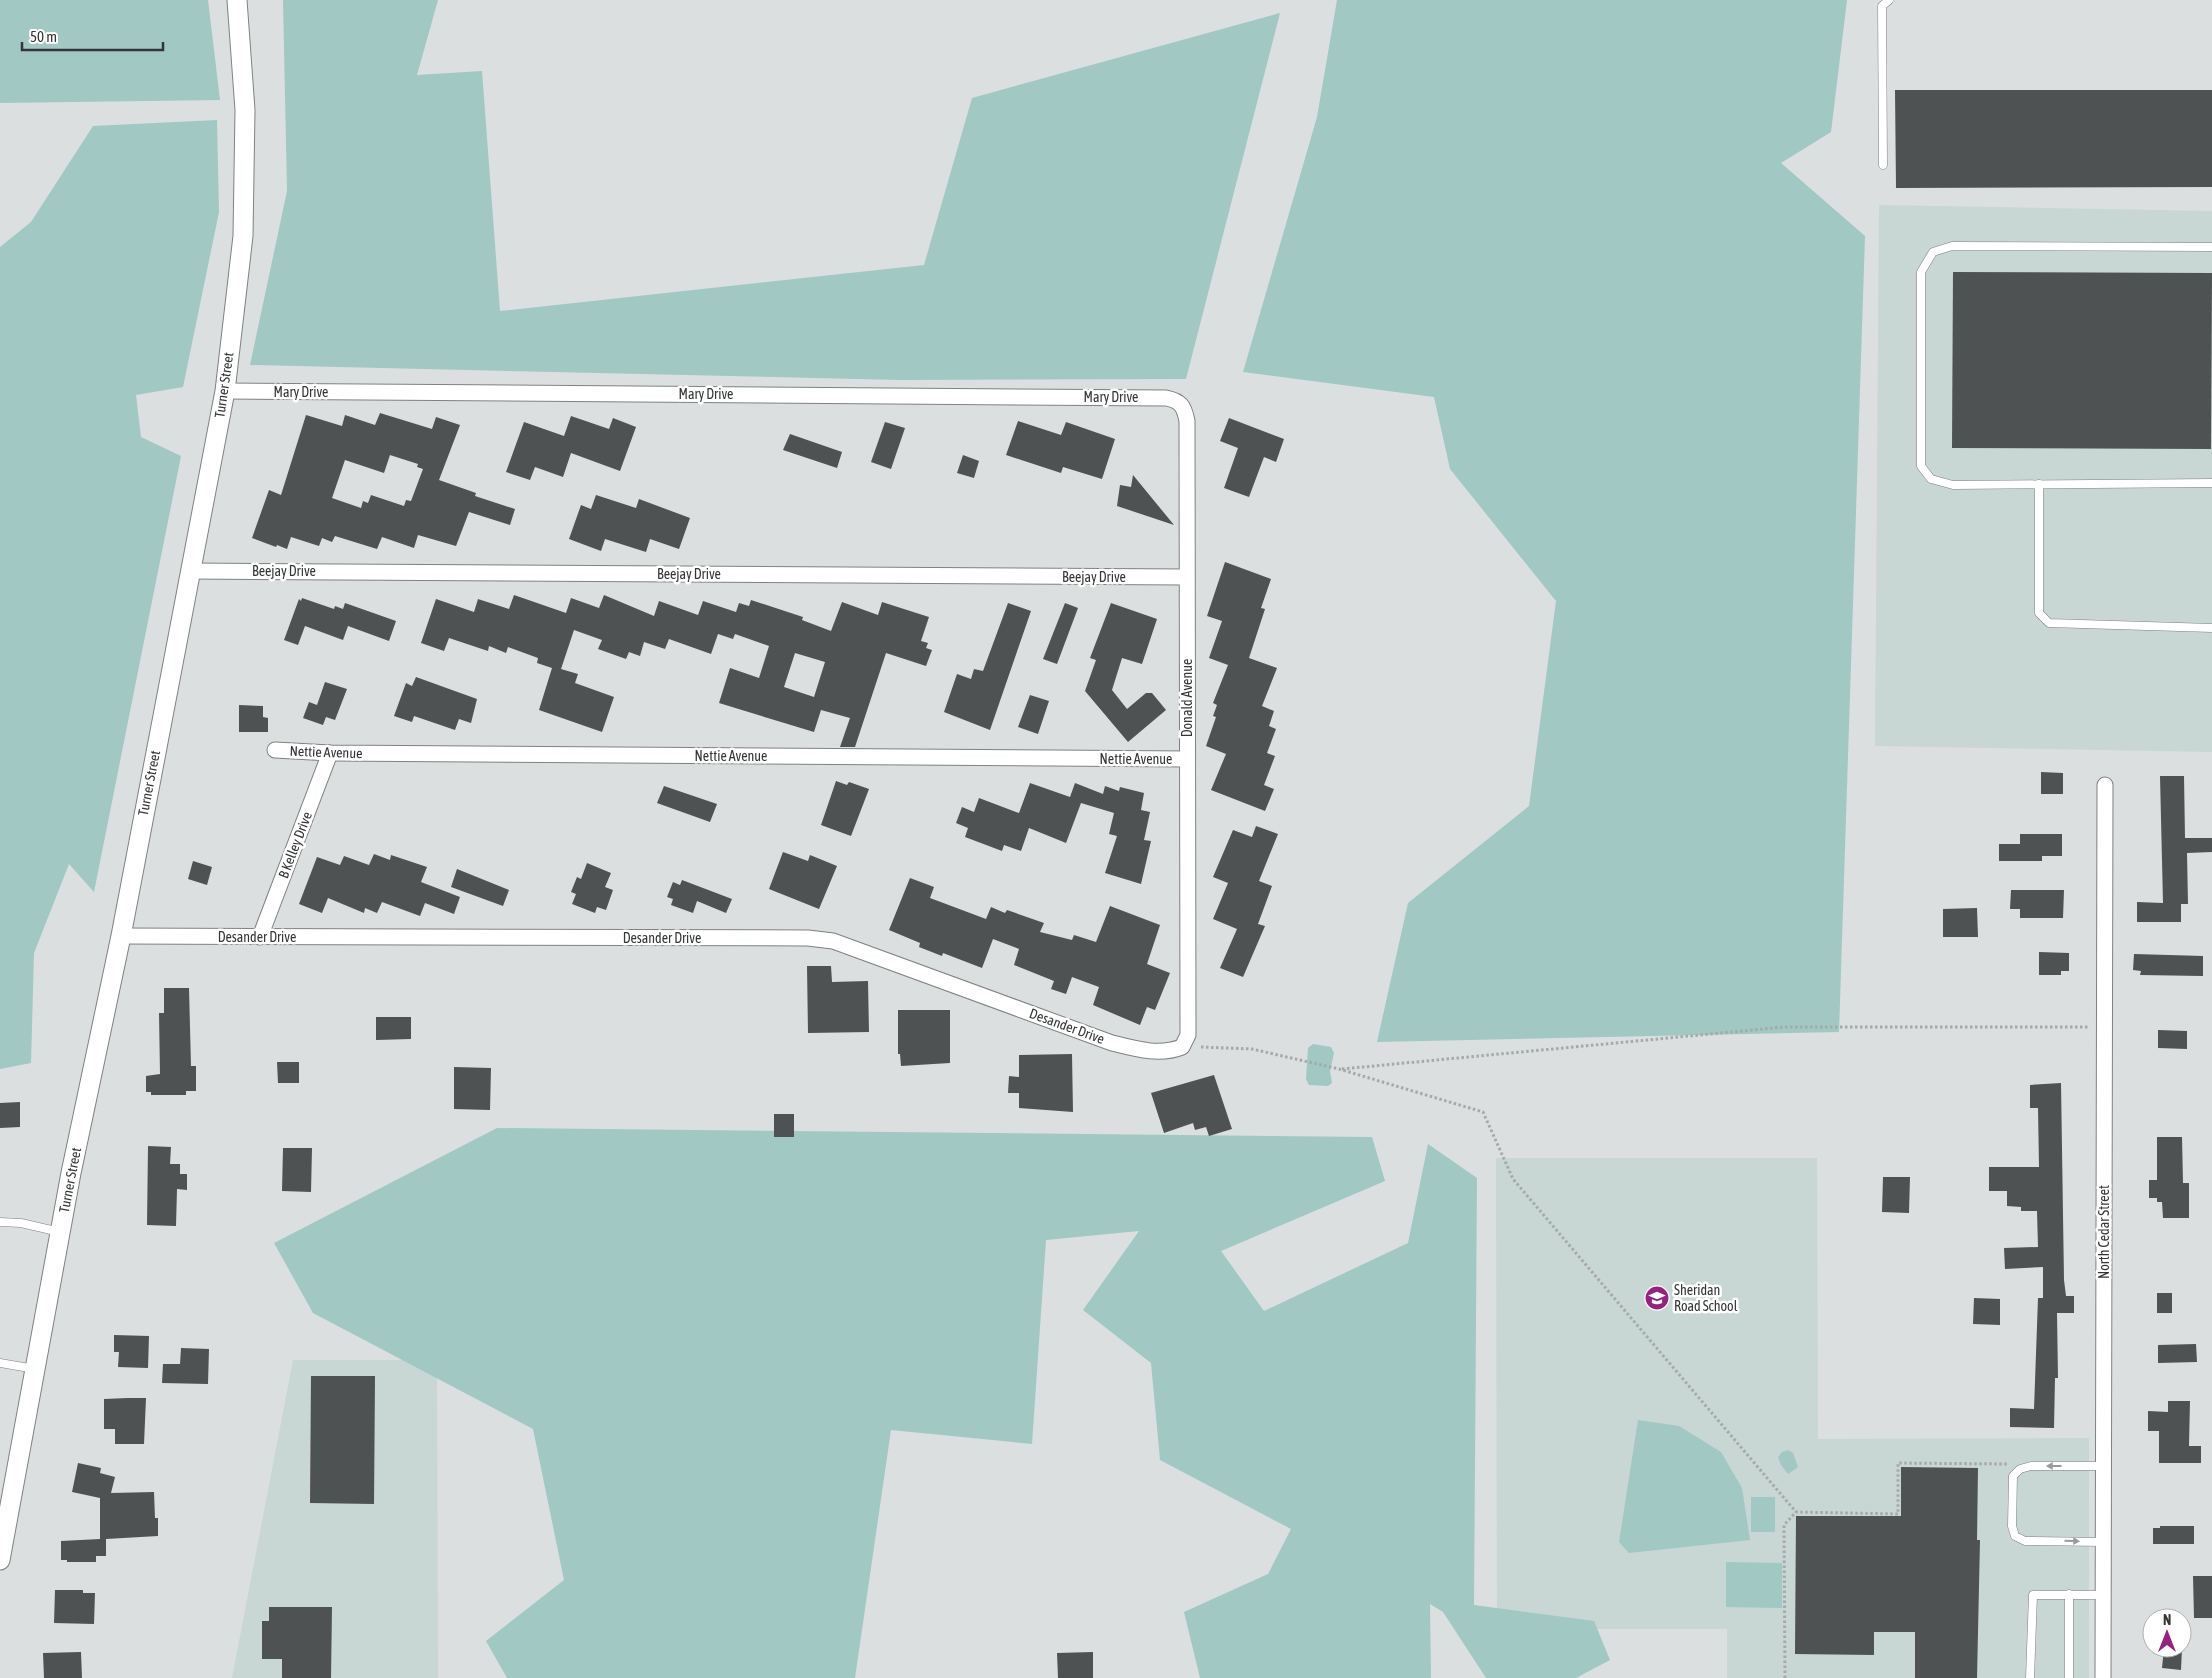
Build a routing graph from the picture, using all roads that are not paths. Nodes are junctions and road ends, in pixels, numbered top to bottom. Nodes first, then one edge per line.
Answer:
1 (237, 0) edge
2 (1889, 0) edge
3 (1883, 165) dead end
4 (2212, 247) edge
5 (225, 391) junction
6 (1184, 408) joint
7 (2212, 483) edge
8 (2038, 484) junction
9 (191, 571) junction
10 (1186, 577) junction
11 (2212, 628) edge
12 (275, 750) dead end
13 (330, 753) junction
14 (1187, 759) junction
15 (2105, 785) dead end
16 (121, 936) junction
17 (260, 937) junction
18 (1182, 1047) joint
19 (0, 1222) edge
20 (60, 1232) junction
21 (0, 1363) edge
22 (35, 1370) junction
23 (2103, 1466) junction
24 (2103, 1542) junction
25 (0, 1560) edge
26 (2069, 1594) junction
27 (2103, 1595) junction
28 (2030, 1678) edge
29 (2069, 1678) edge
30 (2103, 1678) edge

1 - 5 street, Turner Street
2 - 3 lane
4 - 8 lane
5 - 6 street, Mary Drive
5 - 9 street, Turner Street
6 - 10 street, Donald Avenue
7 - 8 lane
8 - 11 lane
9 - 10 street, Beejay Drive
9 - 16 street, Turner Street
10 - 14 street, Donald Avenue
12 - 13 street, Nettie Avenue
13 - 14 street, Nettie Avenue
13 - 17 street, B Kelley Drive
14 - 18 street, Donald Avenue
15 - 23 street, North Cedar Street
16 - 17 street, Desander Drive
16 - 20 street, Turner Street
17 - 18 street, Desander Drive
19 - 20 lane
20 - 22 street, Turner Street
21 - 22 lane
22 - 25 street, Turner Street
23 - 24 street, North Cedar Street
23 -> 24 lane
24 - 27 street, North Cedar Street
26 - 27 lane
26 - 28 lane
26 - 29 lane
27 - 30 street, North Cedar Street

